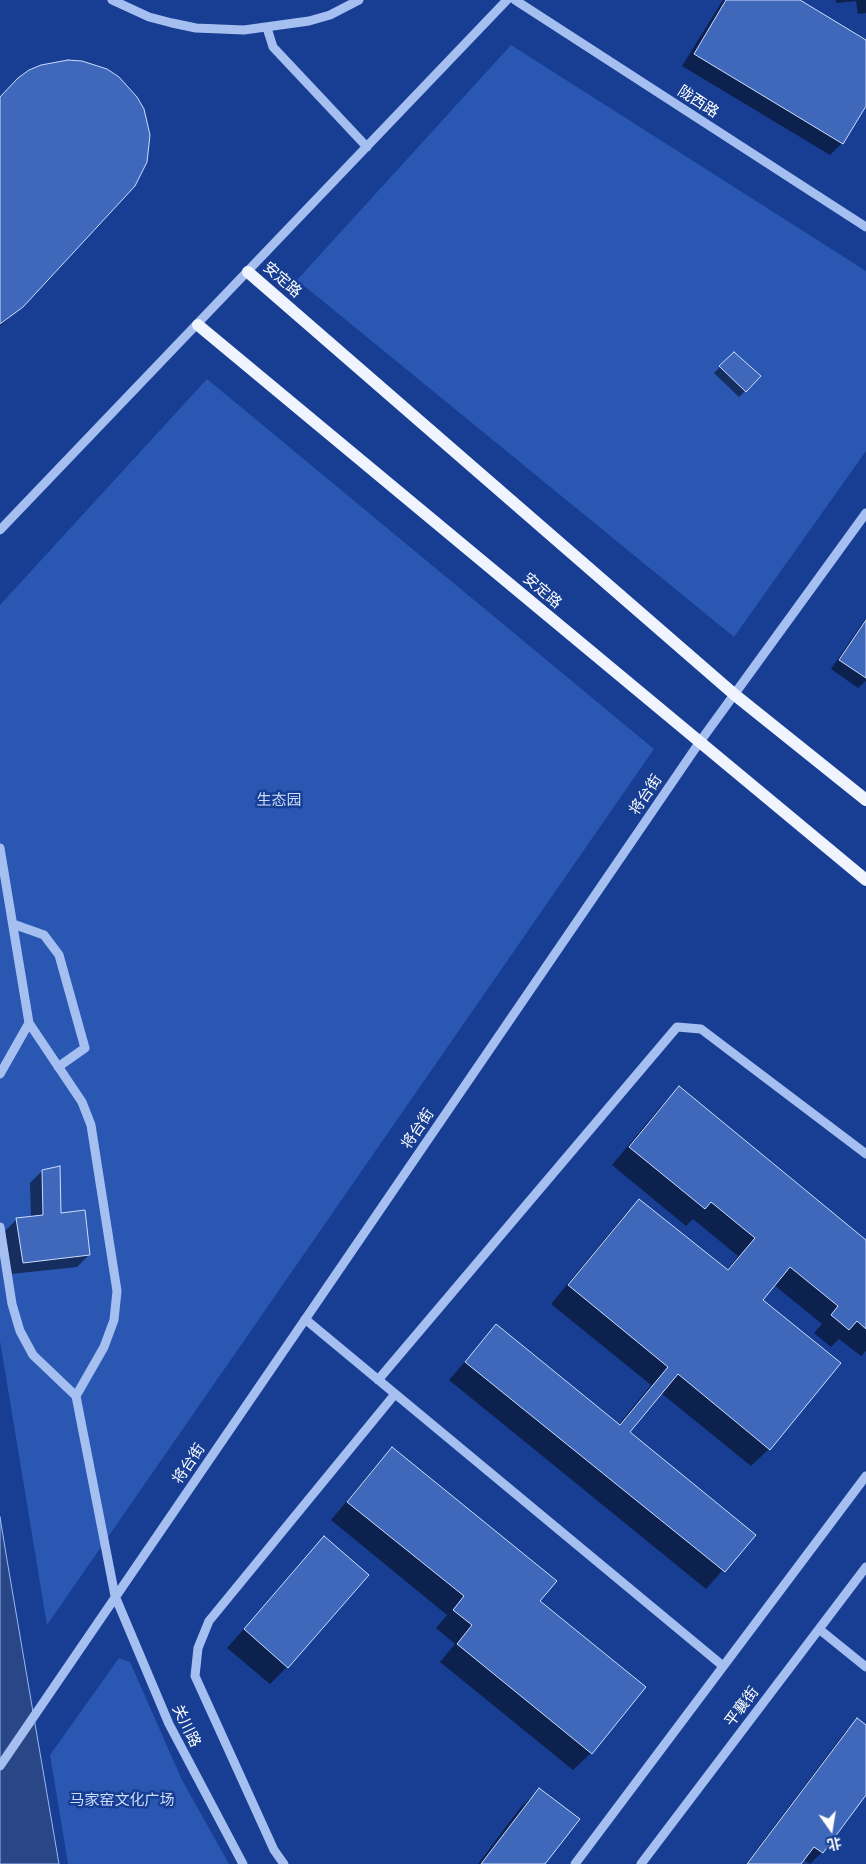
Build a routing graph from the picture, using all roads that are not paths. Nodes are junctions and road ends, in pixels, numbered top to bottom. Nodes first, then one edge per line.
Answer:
1 (112, 0) edge
2 (359, 0) edge
3 (508, 0) edge
4 (516, 0) edge
5 (267, 28) junction
6 (367, 147) junction
7 (866, 227) edge
8 (248, 272) junction
9 (198, 325) junction
10 (866, 513) edge
11 (0, 530) edge
12 (735, 695) junction
13 (699, 743) junction
14 (866, 800) edge
15 (0, 848) edge
16 (866, 880) edge
17 (13, 924) junction
18 (29, 1024) junction
19 (58, 1067) junction
20 (0, 1074) edge
21 (866, 1154) edge
22 (0, 1227) edge
23 (305, 1320) junction
24 (378, 1380) junction
25 (395, 1394) junction
26 (76, 1396) junction
27 (866, 1476) edge
28 (866, 1566) edge
29 (115, 1596) junction
30 (819, 1630) junction
31 (723, 1666) junction
32 (866, 1667) edge
33 (0, 1766) edge
34 (243, 1864) edge
35 (284, 1864) edge
36 (575, 1864) edge
37 (641, 1864) edge

1 - 5 street
2 - 5 street
3 - 6 street
4 - 7 street, 陇西路
5 - 6 street
6 - 8 street
8 - 9 street
8 - 12 main road, 安定路
9 - 11 street
9 - 13 main road, 安定路
10 - 12 street, 将台街
12 - 13 street, 将台街
12 - 14 main road, 安定路
13 - 16 main road, 安定路
13 - 23 street, 将台街
15 - 17 street
17 - 18 street
17 - 19 street
18 - 19 street
18 - 20 street
19 - 26 street
21 - 24 street
22 - 26 street
23 - 24 street
23 - 29 street, 将台街
24 - 25 street
25 - 31 street
25 - 35 street
26 - 29 street, 关川路
27 - 31 street
28 - 30 street, 平襄街
29 - 33 street, 将台街
29 - 34 street, 关川路
30 - 32 street
30 - 37 street, 平襄街
31 - 36 street

